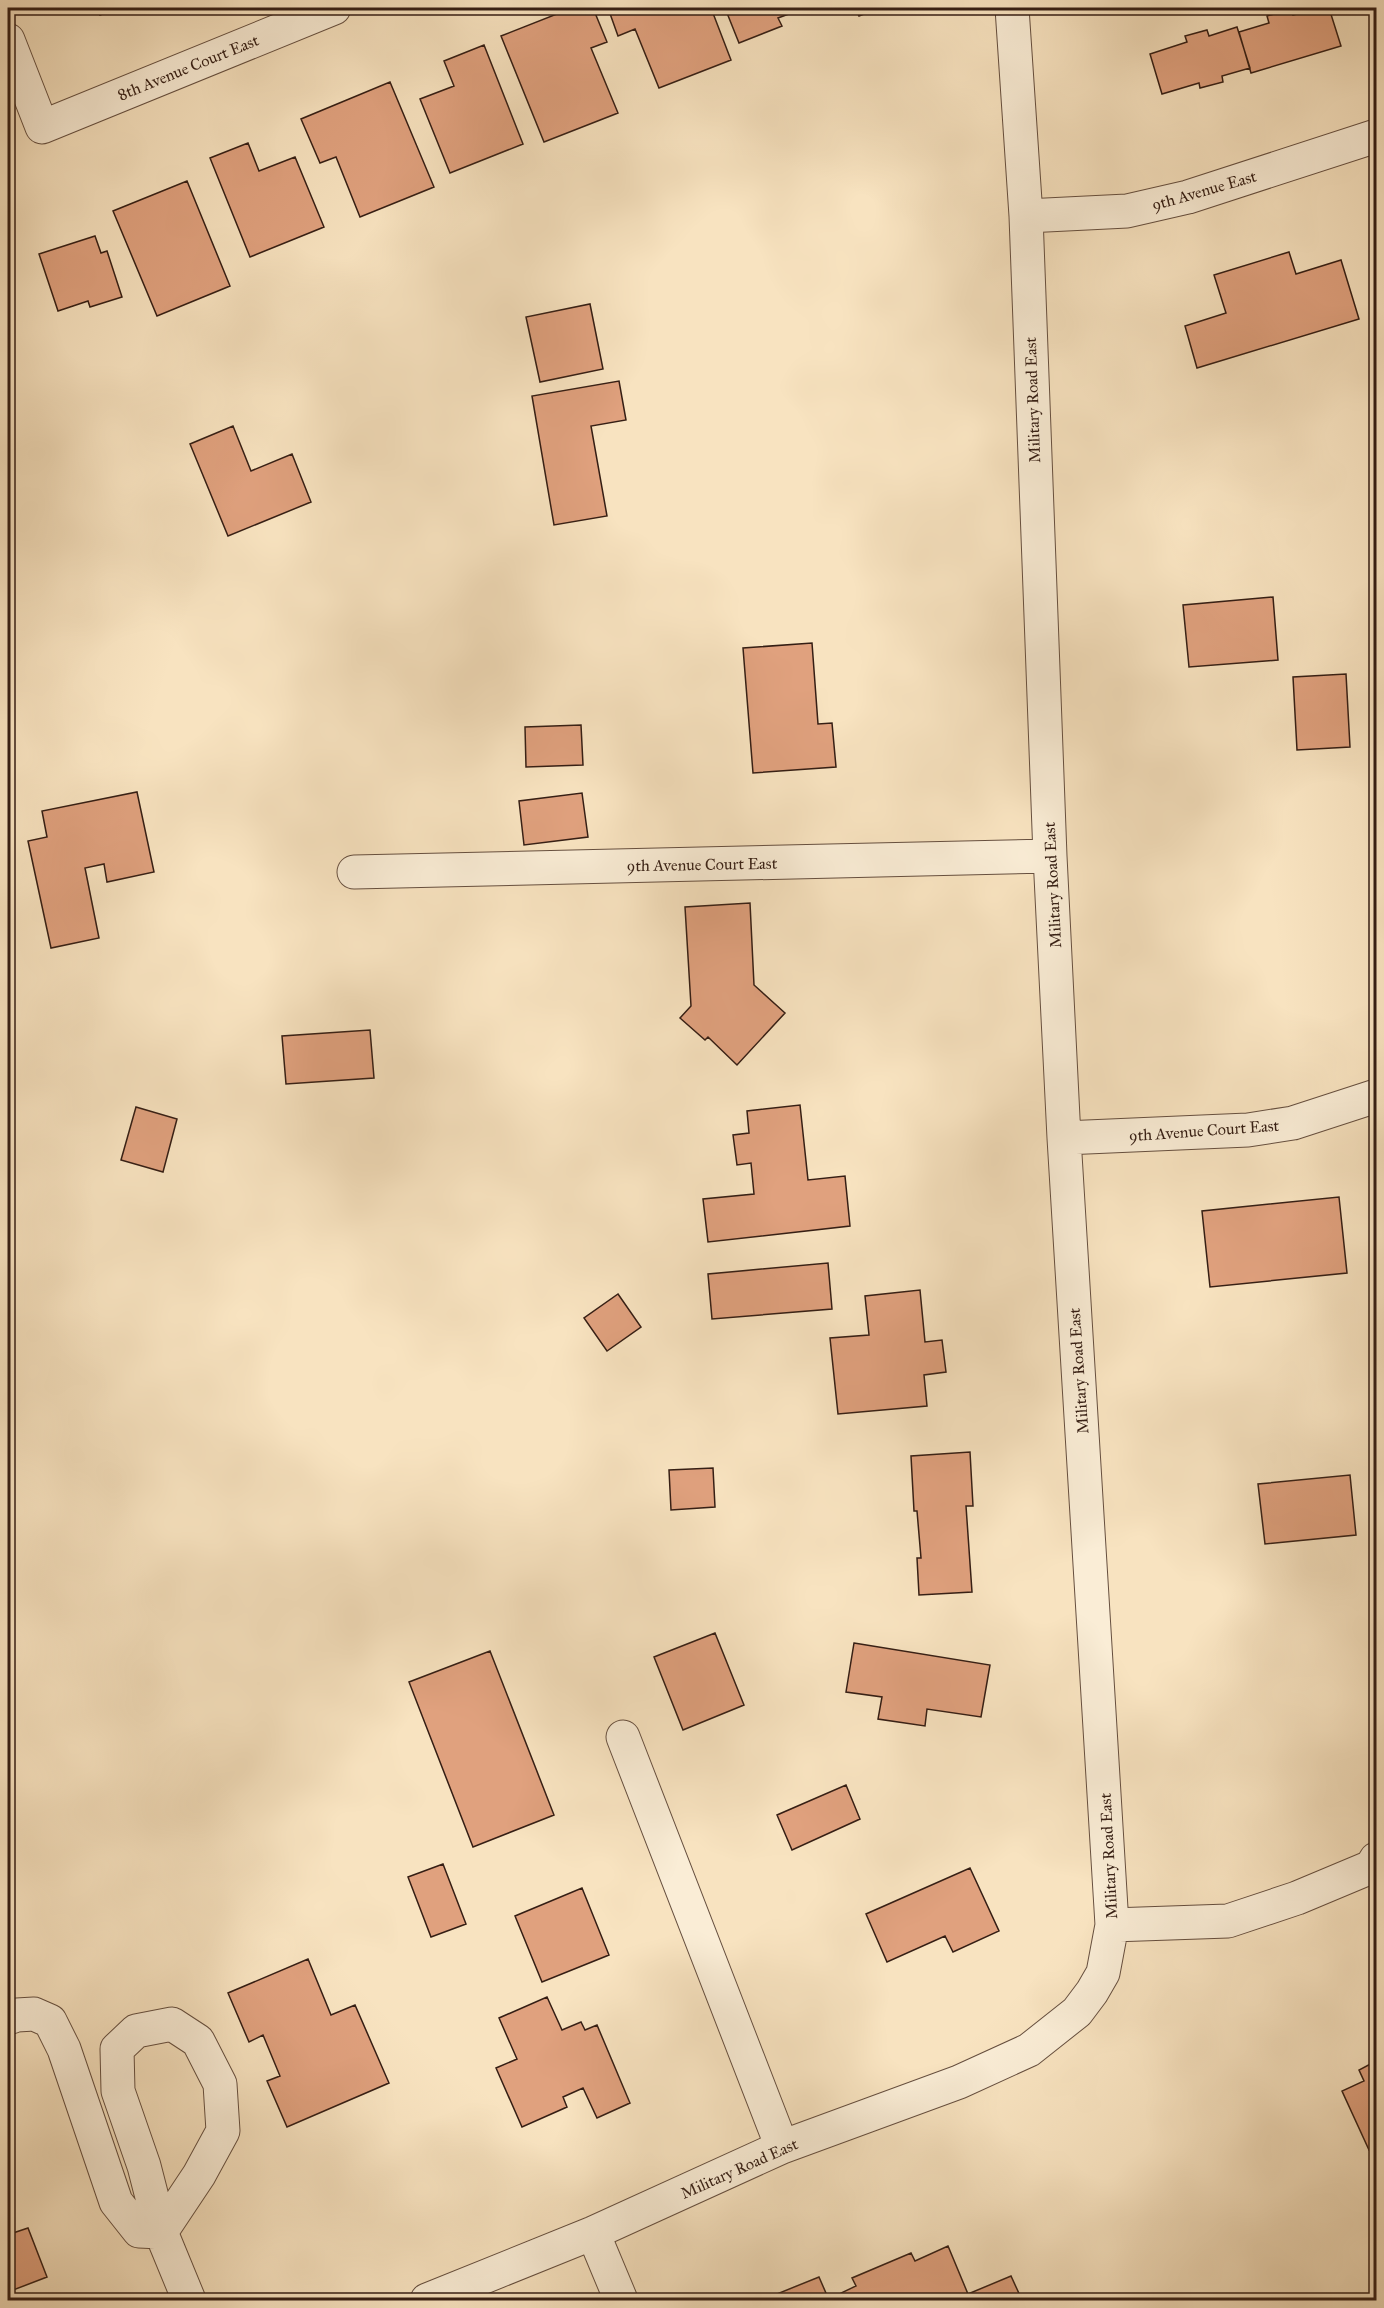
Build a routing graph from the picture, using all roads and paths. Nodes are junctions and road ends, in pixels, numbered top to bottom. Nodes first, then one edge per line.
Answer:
1 (334, 8) edge
2 (1012, 8) edge
3 (8, 40) edge
4 (1377, 136) edge
5 (1026, 216) junction
6 (1050, 856) junction
7 (354, 872) dead end
8 (1377, 1096) edge
9 (1064, 1138) junction
10 (623, 1737) dead end
11 (1377, 1859) edge
12 (1112, 1925) junction
13 (8, 2018) edge
14 (782, 2147) junction
15 (161, 2232) junction
16 (593, 2233) junction
17 (189, 2301) edge
18 (427, 2301) edge
19 (621, 2301) edge

1 - 3 street, 8th Avenue Court East
2 - 5 street, Military Road East
4 - 5 street, 9th Avenue East
5 - 6 street, Military Road East
6 - 7 street, 9th Avenue Court East
6 - 9 street, Military Road East
8 - 9 street, 9th Avenue Court East
9 - 12 street, Military Road East
10 - 14 street
11 - 12 street
12 - 14 street, Military Road East
13 - 15 street
14 - 16 street, Military Road East
15 - 15 street
15 - 17 street
16 - 18 street, Military Road East
16 - 19 street

